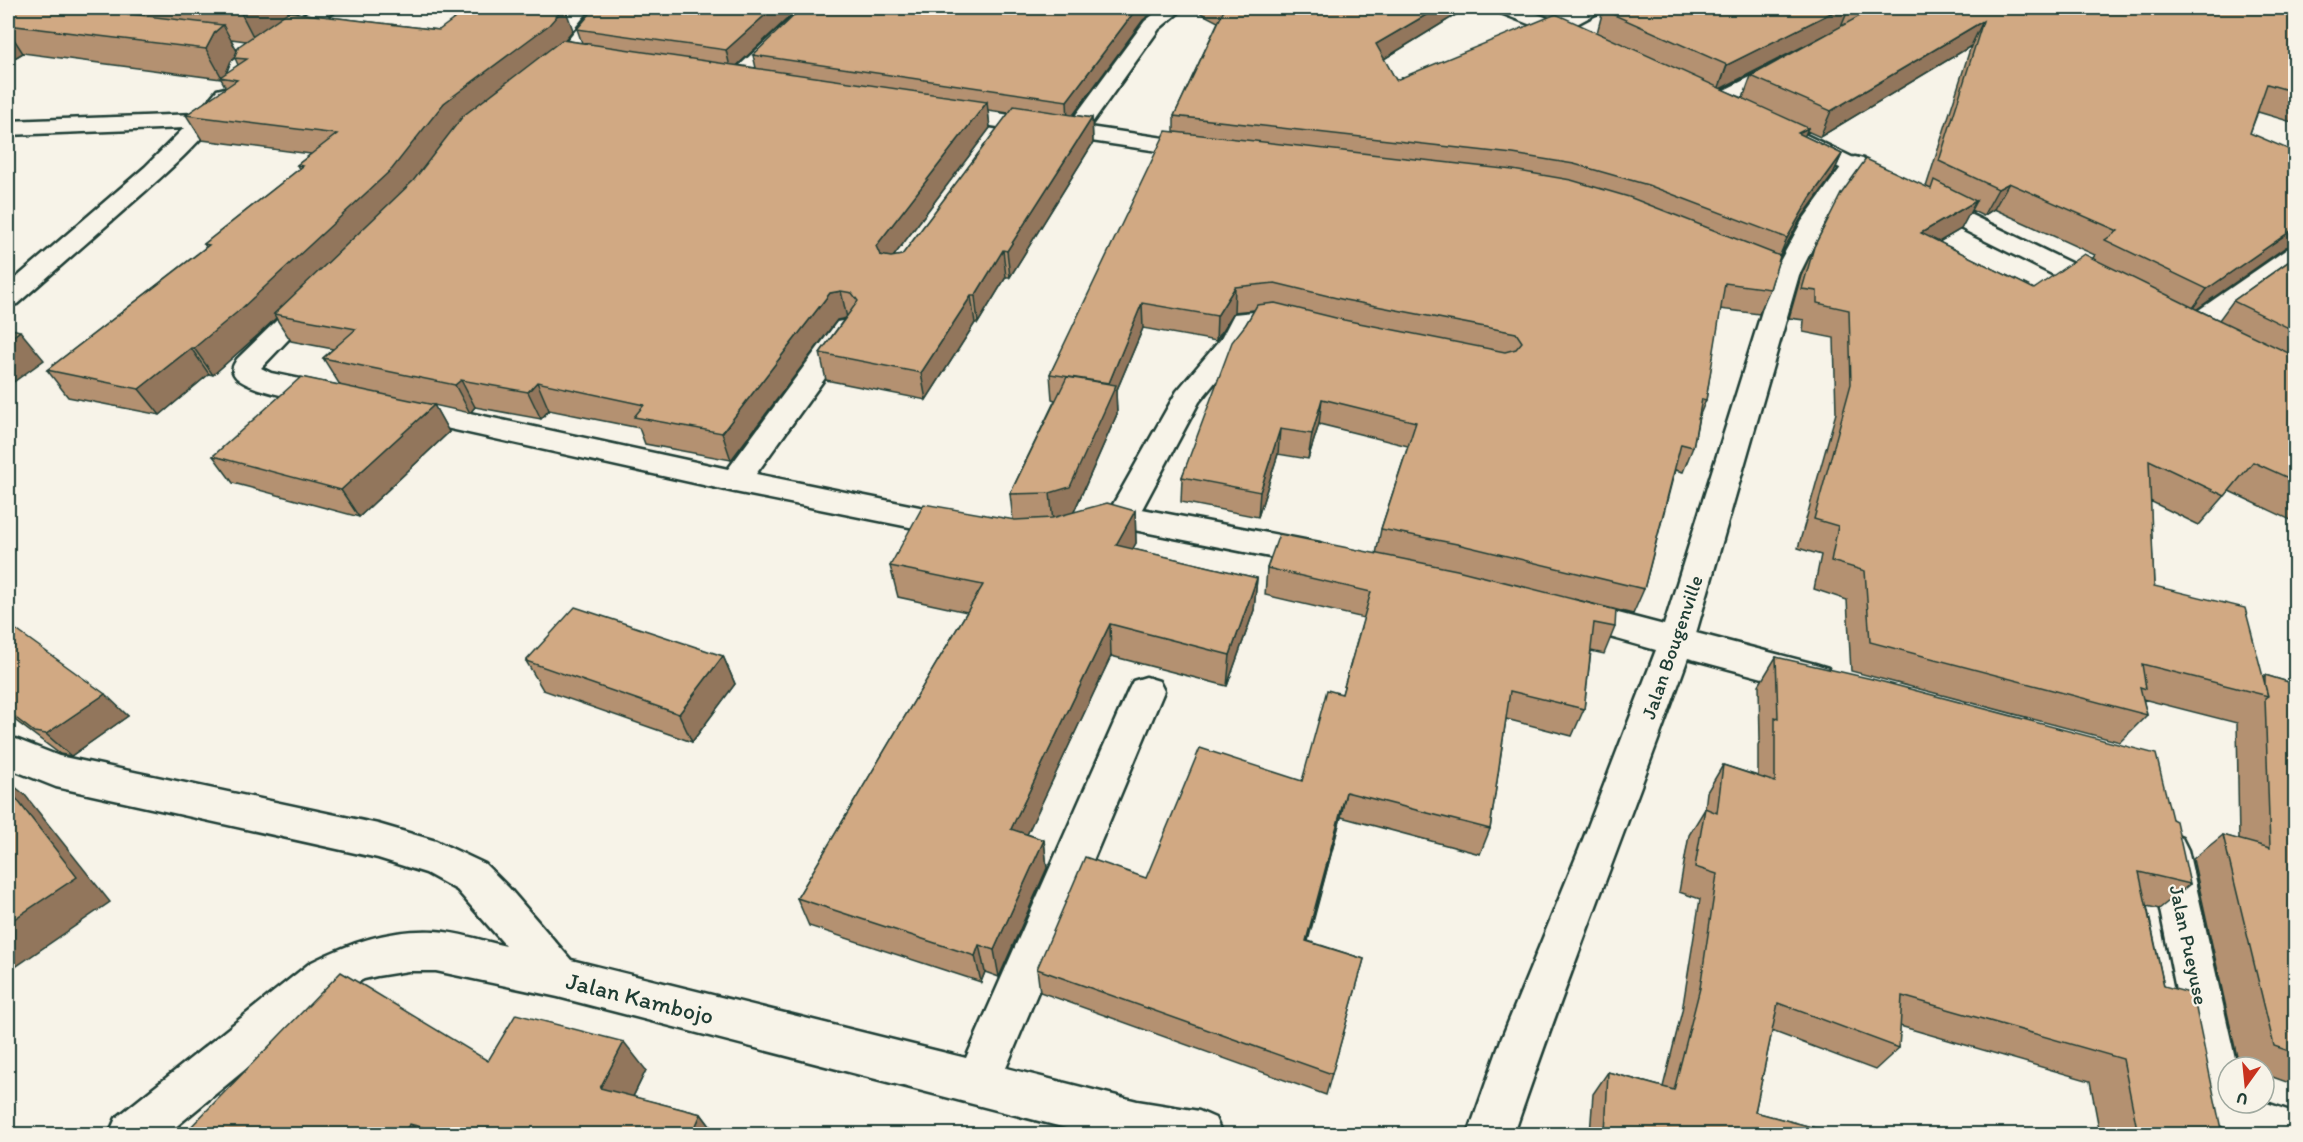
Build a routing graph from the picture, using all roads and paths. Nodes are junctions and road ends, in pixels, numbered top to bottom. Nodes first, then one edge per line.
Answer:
1 (327, 8) edge
2 (604, 8) edge
3 (813, 8) edge
4 (1174, 8) edge
5 (1505, 8) edge
6 (1626, 8) edge
7 (1576, 35) junction
8 (1606, 49) edge
9 (260, 50) edge
10 (1801, 57) edge
11 (236, 77) edge
12 (758, 86) edge
13 (523, 88) edge
14 (1720, 101) edge
15 (918, 109) edge
16 (204, 121) junction
17 (8, 129) edge
18 (1782, 130) edge
19 (1075, 131) junction
20 (1222, 153) edge
21 (1855, 164) junction
22 (1720, 249) edge
23 (2295, 254) edge
24 (1786, 275) junction
25 (331, 283) edge
26 (8, 298) edge
27 (2125, 300) edge
28 (846, 328) edge
29 (1318, 329) edge
30 (2188, 331) edge
31 (735, 481) junction
32 (1122, 516) junction
33 (986, 532) edge
34 (1063, 533) edge
35 (1345, 561) edge
36 (1541, 606) edge
37 (1677, 640) junction
38 (1848, 687) edge
39 (1146, 691) dead end
40 (8, 752) edge
41 (2162, 820) edge
42 (558, 978) junction
43 (978, 1082) junction
44 (132, 1134) edge
45 (1199, 1134) edge
46 (1491, 1134) edge
47 (2292, 1134) edge

1 - 9 street
2 - 13 street
3 - 12 street
4 - 19 street
5 - 7 street
6 - 7 street
7 - 8 street
10 - 14 street
11 - 16 street
15 - 19 street
16 - 17 street
16 - 26 street
18 - 21 street
19 - 20 street
21 - 24 street, Jalan Bougenville
21 - 27 street
22 - 24 street
23 - 30 street
24 - 37 street, Jalan Bougenville
25 - 31 street
28 - 31 street
29 - 32 street
31 - 33 street
32 - 34 street
32 - 35 street
36 - 37 street
37 - 38 street
37 - 46 street, Jalan Bougenville
39 - 43 street
40 - 42 street
41 - 47 street, Jalan Pueyuse
42 - 43 street, Jalan Kambojo
42 - 44 street, Jalan Kambojo
43 - 45 street, Jalan Kambojo

